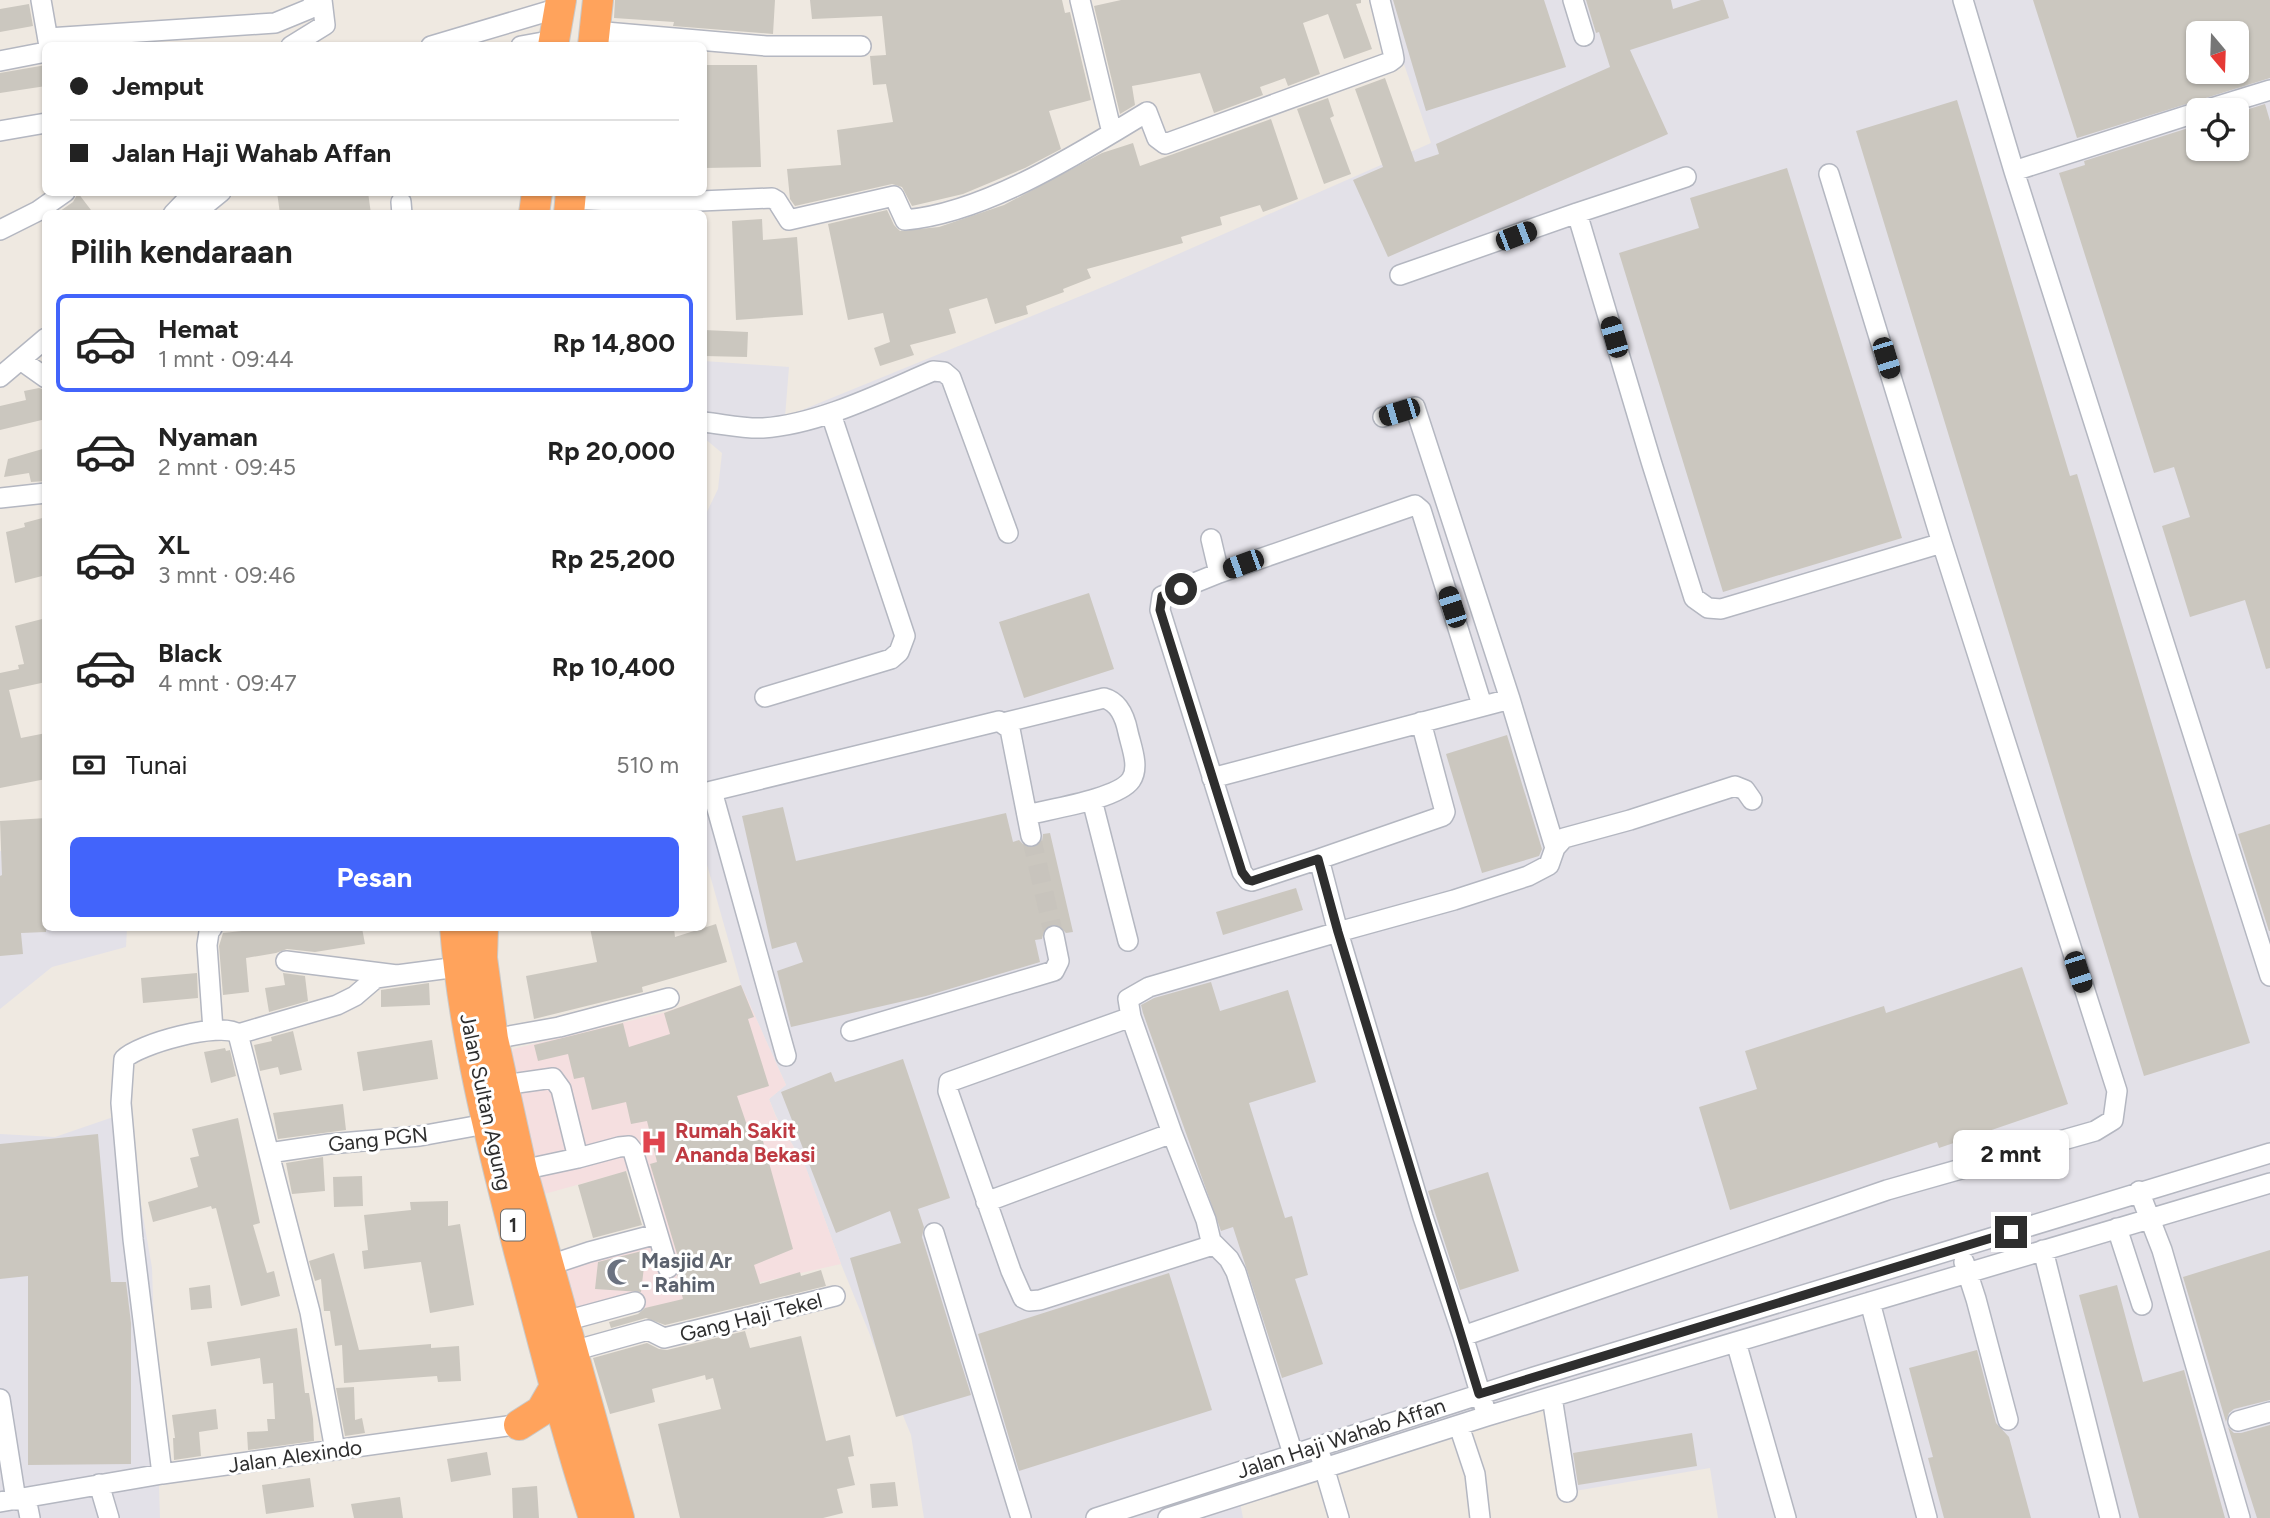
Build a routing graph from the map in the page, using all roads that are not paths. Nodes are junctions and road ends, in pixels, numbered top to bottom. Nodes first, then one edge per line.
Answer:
1 (41, 0) edge
2 (319, 0) edge
3 (1080, 0) edge
4 (1380, 0) edge
5 (1573, 0) edge
6 (1963, 0) edge
7 (560, 4) edge
8 (595, 22) edge
9 (1584, 36) dead end
10 (48, 42) edge
11 (79, 42) edge
12 (297, 42) edge
13 (443, 42) edge
14 (554, 42) edge
15 (861, 46) dead end
16 (42, 47) edge
17 (0, 61) edge
18 (2270, 90) edge
19 (2244, 98) edge
20 (2186, 116) edge
21 (42, 123) edge
22 (0, 131) edge
23 (1112, 133) junction
24 (2014, 171) junction
25 (1829, 174) dead end
26 (1686, 177) dead end
27 (59, 196) edge
28 (190, 196) edge
29 (216, 196) edge
30 (570, 202) edge
31 (177, 210) edge
32 (199, 210) edge
33 (1577, 213) junction
34 (0, 230) edge
35 (1400, 275) dead end
36 (42, 342) edge
37 (22, 360) junction
38 (42, 375) edge
39 (0, 377) edge
40 (831, 414) junction
41 (1383, 417) dead end
42 (707, 422) edge
43 (42, 493) edge
44 (0, 498) edge
45 (1008, 533) dead end
46 (1211, 539) dead end
47 (1942, 543) junction
48 (1219, 573) junction
49 (765, 697) dead end
50 (1510, 699) junction
51 (1482, 705) junction
52 (1421, 722) junction
53 (1003, 723) junction
54 (1212, 778) junction
55 (708, 792) edge
56 (1092, 800) junction
57 (1752, 800) dead end
58 (1027, 815) junction
59 (1031, 836) tunnel mouth
60 (1555, 848) junction
61 (1318, 859) junction
62 (210, 931) edge
63 (455, 931) edge
64 (483, 931) edge
65 (1338, 932) junction
66 (1054, 936) tunnel mouth
67 (1128, 941) dead end
68 (286, 961) dead end
69 (458, 967) junction
70 (397, 975) junction
71 (2270, 976) edge
72 (669, 998) dead end
73 (1131, 1017) junction
74 (214, 1030) junction
75 (851, 1031) dead end
76 (237, 1034) junction
77 (493, 1039) junction
78 (786, 1056) dead end
79 (503, 1085) junction
80 (486, 1124) junction
81 (1172, 1133) junction
82 (269, 1153) junction
83 (2270, 1153) edge
84 (578, 1158) junction
85 (522, 1170) junction
86 (2270, 1183) edge
87 (2139, 1191) junction
88 (986, 1202) junction
89 (2151, 1219) junction
90 (2117, 1228) junction
91 (934, 1233) dead end
92 (657, 1234) junction
93 (1213, 1245) junction
94 (1960, 1248) junction
95 (2043, 1250) junction
96 (550, 1265) junction
97 (668, 1268) dead end
98 (1967, 1273) junction
99 (835, 1296) dead end
100 (635, 1302) dead end
101 (1870, 1302) junction
102 (2142, 1305) dead end
103 (565, 1321) junction
104 (1463, 1336) junction
105 (1736, 1342) junction
106 (558, 1365) junction
107 (1479, 1394) junction
108 (1552, 1396) junction
109 (0, 1399) edge
110 (2270, 1412) edge
111 (1487, 1416) junction
112 (2008, 1420) dead end
113 (575, 1421) junction
114 (2238, 1421) dead end
115 (519, 1425) junction
116 (1459, 1426) junction
117 (1318, 1446) junction
118 (335, 1450) junction
119 (1293, 1454) junction
120 (1324, 1467) junction
121 (162, 1474) junction
122 (99, 1484) junction
123 (1567, 1492) dead end
124 (14, 1500) edge
125 (1122, 1514) edge
126 (30, 1518) edge
127 (108, 1518) edge
128 (594, 1518) edge
129 (619, 1518) edge
130 (1021, 1518) edge
131 (1096, 1518) edge
132 (1168, 1518) edge
133 (1339, 1518) edge
134 (1480, 1518) edge
135 (1786, 1518) edge
136 (1927, 1518) edge
137 (2110, 1518) edge
138 (2240, 1518) edge

1 - 10 street
2 - 11 street
2 - 12 street
3 - 23 street
4 - 23 street
5 - 9 street
6 - 24 street
7 - 8 highway
7 - 13 street
7 - 14 highway
8 - 15 street
16 - 17 street
18 - 19 street
20 - 24 street
21 - 22 street
23 - 30 street
24 - 71 street
25 - 47 street
26 - 33 street
27 - 34 street
28 - 31 street
29 - 32 street
33 - 35 street
33 - 47 street
36 - 37 street
37 - 38 street
37 - 39 street
40 - 42 street
40 - 45 street
40 - 49 street
41 - 50 street
43 - 44 street
46 - 48 street
47 - 104 street
48 - 51 street
48 - 54 street
50 - 51 street
50 - 60 street
51 - 52 street
52 - 54 street
52 - 61 street
53 - 55 street
53 - 56 street
53 - 58 street
54 - 61 street
55 - 78 street
56 - 58 street
56 - 67 street
57 - 60 street
58 - 59 street
60 - 65 street
61 - 65 street
62 - 74 street
63 - 69 highway, Jalan Sultan Agung / 1
64 - 77 highway, Jalan Sultan Agung / 1
65 - 73 street
65 - 104 street
66 - 75 street
68 - 70 street
69 - 70 street
69 - 80 highway, Jalan Sultan Agung / 1
70 - 76 street
72 - 77 street
73 - 81 street
73 - 88 street
74 - 76 street
74 - 121 street
76 - 82 street
77 - 79 highway, Jalan Sultan Agung / 1
79 - 84 street
79 - 85 highway, Jalan Sultan Agung / 1
80 - 82 street, Gang PGN
80 - 106 highway, Jalan Sultan Agung / 1
81 - 88 street
81 - 93 street
82 - 118 street
83 - 87 street, Jalan Haji Wahab Affan
84 - 85 street
84 - 92 street
85 - 96 highway, Jalan Sultan Agung / 1
86 - 89 street, Jalan Haji Wahab Affan
87 - 89 street
87 - 94 street, Jalan Haji Wahab Affan
88 - 93 street
89 - 90 street, Jalan Haji Wahab Affan
89 - 138 street
90 - 95 street, Jalan Haji Wahab Affan
90 - 102 street
91 - 130 street
92 - 96 street
92 - 97 street
93 - 119 street
94 - 98 street
94 - 107 street, Jalan Haji Wahab Affan
95 - 98 street, Jalan Haji Wahab Affan
95 - 137 street
96 - 103 highway, Jalan Sultan Agung / 1
98 - 101 street, Jalan Haji Wahab Affan
98 - 112 street
99 - 106 street, Gang Haji Tekel
100 - 103 street
101 - 105 street, Jalan Haji Wahab Affan
101 - 136 street
103 - 106 highway, Jalan Sultan Agung / 1
104 - 107 street
105 - 108 street, Jalan Haji Wahab Affan
105 - 135 street
106 - 113 highway, Jalan Sultan Agung / 1
106 - 115 highway
107 - 111 street
107 - 117 street, Jalan Haji Wahab Affan
108 - 111 street, Jalan Haji Wahab Affan
108 - 123 street
109 - 124 street
110 - 114 street
111 - 116 street, Jalan Haji Wahab Affan
113 - 115 highway
113 - 128 highway, Jalan Sultan Agung / 1
113 - 129 highway, Jalan Sultan Agung / 1
115 - 118 street, Jalan Alexindo
116 - 120 street, Jalan Haji Wahab Affan
116 - 134 street
117 - 119 street, Jalan Haji Wahab Affan
117 - 120 street
118 - 121 street, Jalan Alexindo
119 - 125 street, Jalan Haji Wahab Affan
120 - 132 street, Jalan Haji Wahab Affan
120 - 133 street
121 - 122 street, Jalan Alexindo
122 - 124 street, Jalan Alexindo
122 - 127 street
124 - 126 street
125 - 131 street, Jalan Haji Wahab Affan

